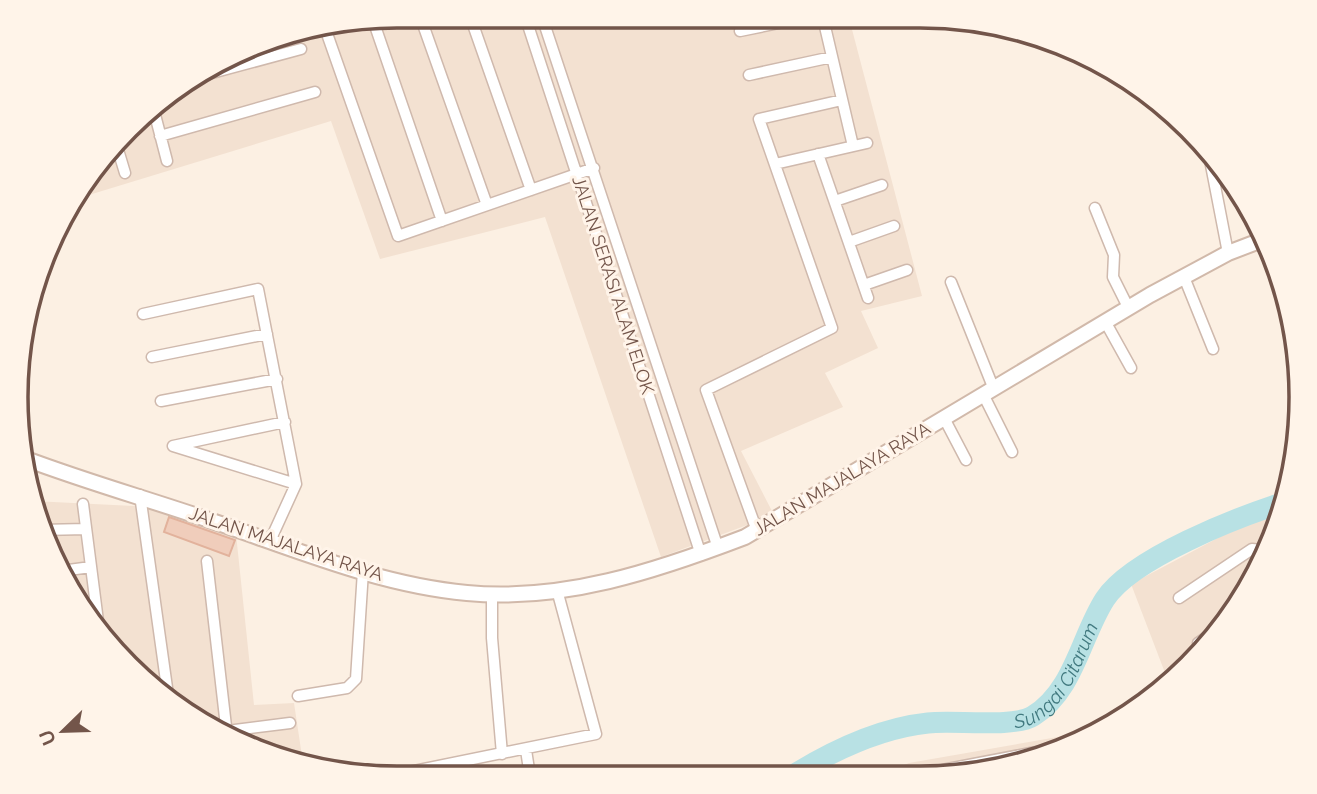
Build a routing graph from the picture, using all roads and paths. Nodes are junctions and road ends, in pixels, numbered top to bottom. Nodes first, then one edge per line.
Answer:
1 (424, 28) edge
2 (474, 28) edge
3 (528, 28) edge
4 (546, 28) edge
5 (755, 28) edge
6 (825, 28) edge
7 (376, 29) edge
8 (740, 31) dead end
9 (328, 35) edge
10 (301, 49) dead end
11 (832, 57) junction
12 (230, 68) edge
13 (749, 75) dead end
14 (315, 92) dead end
15 (842, 100) junction
16 (156, 118) edge
17 (160, 136) junction
18 (867, 143) dead end
19 (853, 146) junction
20 (818, 154) junction
21 (119, 155) edge
22 (167, 161) dead end
23 (775, 164) junction
24 (594, 168) junction
25 (1212, 171) edge
26 (125, 173) dead end
27 (577, 173) junction
28 (882, 185) dead end
29 (531, 190) junction
30 (835, 201) junction
31 (487, 205) junction
32 (1095, 208) dead end
33 (442, 221) junction
34 (894, 226) dead end
35 (849, 242) junction
36 (1255, 243) edge
37 (1228, 253) junction
38 (906, 270) dead end
39 (1184, 277) junction
40 (951, 282) dead end
41 (864, 285) junction
42 (868, 298) dead end
43 (1129, 309) junction
44 (143, 314) dead end
45 (1106, 323) junction
46 (267, 334) junction
47 (1213, 349) dead end
48 (152, 356) dead end
49 (1131, 368) dead end
50 (277, 379) junction
51 (988, 391) junction
52 (161, 401) dead end
53 (944, 418) junction
54 (285, 422) junction
55 (1012, 452) dead end
56 (966, 460) dead end
57 (34, 462) edge
58 (48, 467) junction
59 (35, 468) edge
60 (296, 484) junction
61 (140, 495) junction
62 (83, 504) dead end
63 (704, 505) junction
64 (686, 510) junction
65 (86, 529) junction
66 (53, 530) edge
67 (757, 531) junction
68 (270, 541) junction
69 (718, 548) junction
70 (1256, 549) edge
71 (701, 555) junction
72 (207, 561) dead end
73 (91, 567) junction
74 (71, 570) edge
75 (363, 571) junction
76 (557, 590) junction
77 (492, 594) junction
78 (1179, 598) dead end
79 (97, 612) edge
80 (167, 685) edge
81 (298, 696) dead end
82 (290, 723) dead end
83 (226, 724) edge
84 (240, 731) edge
85 (526, 750) junction
86 (502, 754) junction
87 (440, 766) edge
88 (528, 766) edge

1 - 31 street
2 - 29 street
3 - 27 street, JALAN SERASI ALAM ELOK
4 - 24 street, JALAN SERASI ALAM ELOK
5 - 8 street
6 - 11 street
7 - 33 street
9 - 33 street
10 - 12 street
11 - 13 street
11 - 15 street
14 - 17 street
15 - 19 street
15 - 23 street
16 - 17 street
17 - 22 street
18 - 19 street
19 - 20 street
20 - 23 street
20 - 30 street
21 - 26 street
23 - 67 street
24 - 27 street
24 - 63 street, JALAN SERASI ALAM ELOK
25 - 37 street
27 - 29 street
27 - 64 street, JALAN SERASI ALAM ELOK
28 - 30 street
29 - 31 street
30 - 35 street
31 - 33 street
32 - 43 street
34 - 35 street
35 - 41 street
36 - 37 street, JALAN MAJALAYA RAYA
37 - 39 street, JALAN MAJALAYA RAYA
38 - 41 street
39 - 43 street, JALAN MAJALAYA RAYA
39 - 47 street
40 - 51 street
41 - 42 street
43 - 45 street, JALAN MAJALAYA RAYA
44 - 46 street
45 - 49 street
45 - 51 street, JALAN MAJALAYA RAYA
46 - 48 street
46 - 50 street
50 - 52 street
50 - 54 street
51 - 53 street, JALAN MAJALAYA RAYA
51 - 55 street
53 - 56 street
53 - 67 street, JALAN MAJALAYA RAYA
54 - 60 street
54 - 60 street
57 - 58 street, JALAN MAJALAYA RAYA
58 - 59 street
58 - 61 street, JALAN MAJALAYA RAYA
60 - 68 street
61 - 68 street, JALAN MAJALAYA RAYA
61 - 80 street
62 - 65 street
63 - 64 street
63 - 69 street, JALAN SERASI ALAM ELOK
64 - 71 street, JALAN SERASI ALAM ELOK
65 - 66 street
65 - 73 street
67 - 69 street, JALAN MAJALAYA RAYA
68 - 75 street, JALAN MAJALAYA RAYA
69 - 71 street, JALAN MAJALAYA RAYA
70 - 78 street
71 - 76 street, JALAN MAJALAYA RAYA
72 - 83 street
73 - 74 street
73 - 79 street
75 - 77 street, JALAN MAJALAYA RAYA
75 - 81 street
76 - 77 street, JALAN MAJALAYA RAYA
76 - 85 street
77 - 86 street
82 - 84 street
85 - 86 street
85 - 88 street
86 - 87 street

